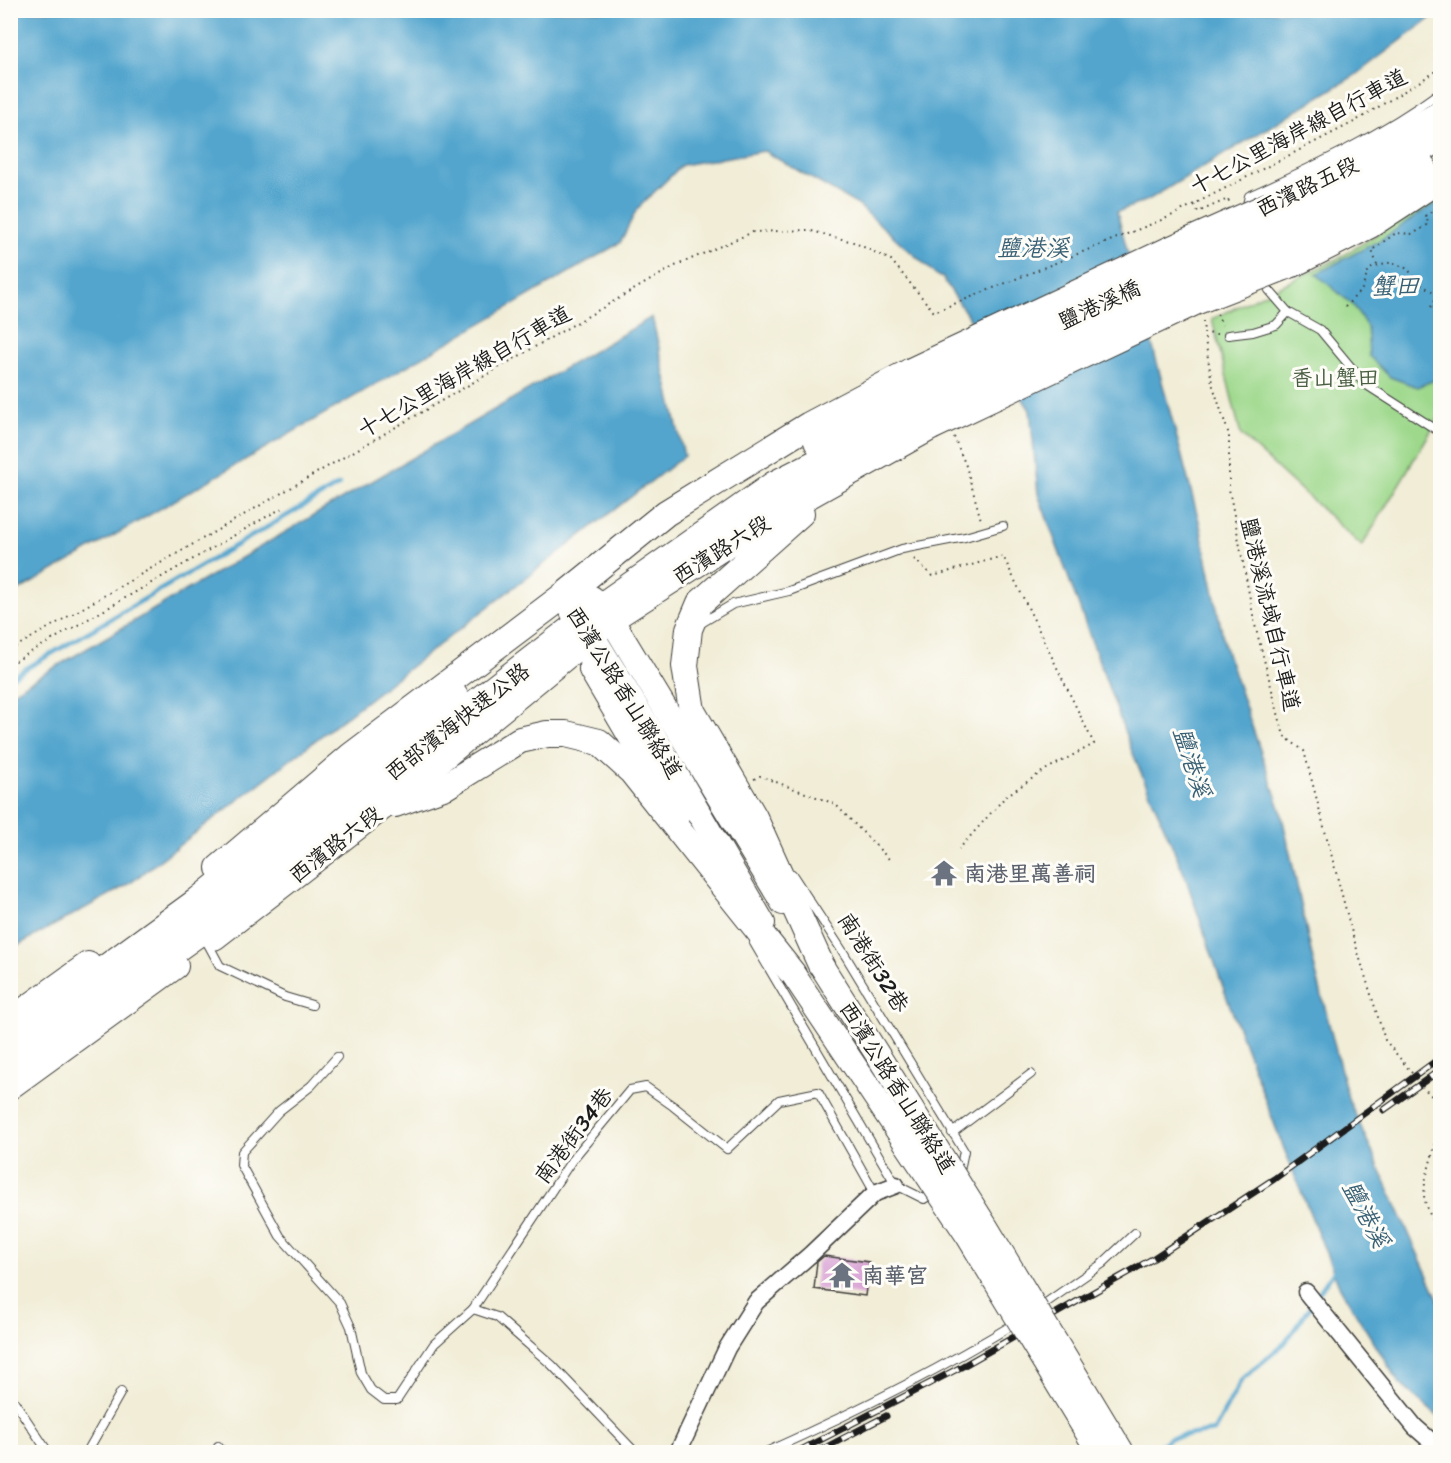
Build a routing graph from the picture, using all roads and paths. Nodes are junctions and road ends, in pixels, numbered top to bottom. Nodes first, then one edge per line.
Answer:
1 (1440, 69) edge
2 (1440, 92) edge
3 (1440, 114) edge
4 (1440, 136) edge
5 (1440, 158) edge
6 (1440, 179) edge
7 (1361, 192) junction
8 (1440, 206) edge
9 (1241, 230) dead end
10 (1284, 232) junction
11 (1169, 250) joint
12 (1377, 266) junction
13 (1269, 290) dead end
14 (1439, 295) edge
15 (1345, 307) dead end
16 (1431, 307) dead end
17 (1199, 310) junction
18 (1288, 312) junction
19 (1204, 333) junction
20 (1228, 335) joint
21 (921, 399) junction
22 (1440, 432) edge
23 (864, 465) junction
24 (282, 508) dead end
25 (1003, 526) dead end
26 (902, 549) junction
27 (587, 613) junction
28 (689, 629) junction
29 (10, 650) edge
30 (10, 664) edge
31 (738, 786) junction
32 (381, 808) junction
33 (754, 817) junction
34 (958, 849) dead end
35 (890, 860) dead end
36 (713, 876) junction
37 (207, 942) junction
38 (821, 965) junction
39 (793, 974) junction
40 (312, 1005) dead end
41 (10, 1021) edge
42 (10, 1040) edge
43 (337, 1057) dead end
44 (10, 1066) edge
45 (1031, 1074) dead end
46 (10, 1086) edge
47 (1440, 1102) edge
48 (1440, 1126) edge
49 (952, 1133) junction
50 (896, 1185) junction
51 (875, 1193) junction
52 (1135, 1233) dead end
53 (1440, 1241) edge
54 (1311, 1298) dead end
55 (473, 1309) junction
56 (121, 1392) dead end
57 (10, 1395) edge
58 (1440, 1449) edge
59 (48, 1452) edge
60 (87, 1452) edge
61 (635, 1452) edge
62 (678, 1452) edge
63 (766, 1452) edge
64 (1099, 1452) edge
65 (1122, 1452) edge

1 - 29 path, 十七公里海岸線自行車道
2 - 9 lane
3 - 10 main road, 西濱路五段
4 - 7 highway
5 - 7 highway
6 - 10 main road
7 - 10 highway
8 - 12 path
10 - 11 highway, bridge
10 - 17 highway, bridge
10 - 21 highway, 鹽港溪橋, bridge
11 - 21 main road, 鹽港溪橋, bridge
12 - 14 path
12 - 15 path
13 - 18 lane
14 - 16 path
17 - 19 path, 鹽港溪流域自行車道
17 - 21 main road, 鹽港溪橋, bridge
18 - 20 lane
18 - 22 lane
19 - 20 path
19 - 47 path, 鹽港溪流域自行車道
21 - 23 main road, 西濱路六段
21 - 27 highway, 西部濱海快速公路
21 - 27 main road, 西濱路六段
23 - 27 main road, 西濱路六段
23 - 28 main road
24 - 30 path
25 - 26 lane
26 - 28 lane
26 - 34 path
27 - 32 main road, 西濱路六段
27 - 33 street
27 - 36 street
27 - 38 street, 西濱公路香山聯絡道
27 - 39 street, 西濱公路香山聯絡道
27 - 41 main road, 西濱路六段
27 - 42 highway, 西部濱海快速公路
27 - 44 highway, 西部濱海快速公路
28 - 31 main road
31 - 33 main road
31 - 35 path
32 - 36 main road
32 - 37 main road, 西濱路六段
33 - 38 main road
33 - 49 lane, 南港街32巷
36 - 39 main road
36 - 50 lane
37 - 40 lane
37 - 46 main road, 西濱路六段
38 - 65 street, 西濱公路香山聯絡道, bridge
39 - 64 street, 西濱公路香山聯絡道, bridge
43 - 55 lane, 南港街34巷
45 - 49 lane
48 - 53 path
49 - 50 lane, 南港街32巷
50 - 51 street
51 - 55 lane, 南港街34巷
51 - 62 street
52 - 63 lane
54 - 58 street
55 - 61 lane
56 - 60 lane
57 - 59 lane

